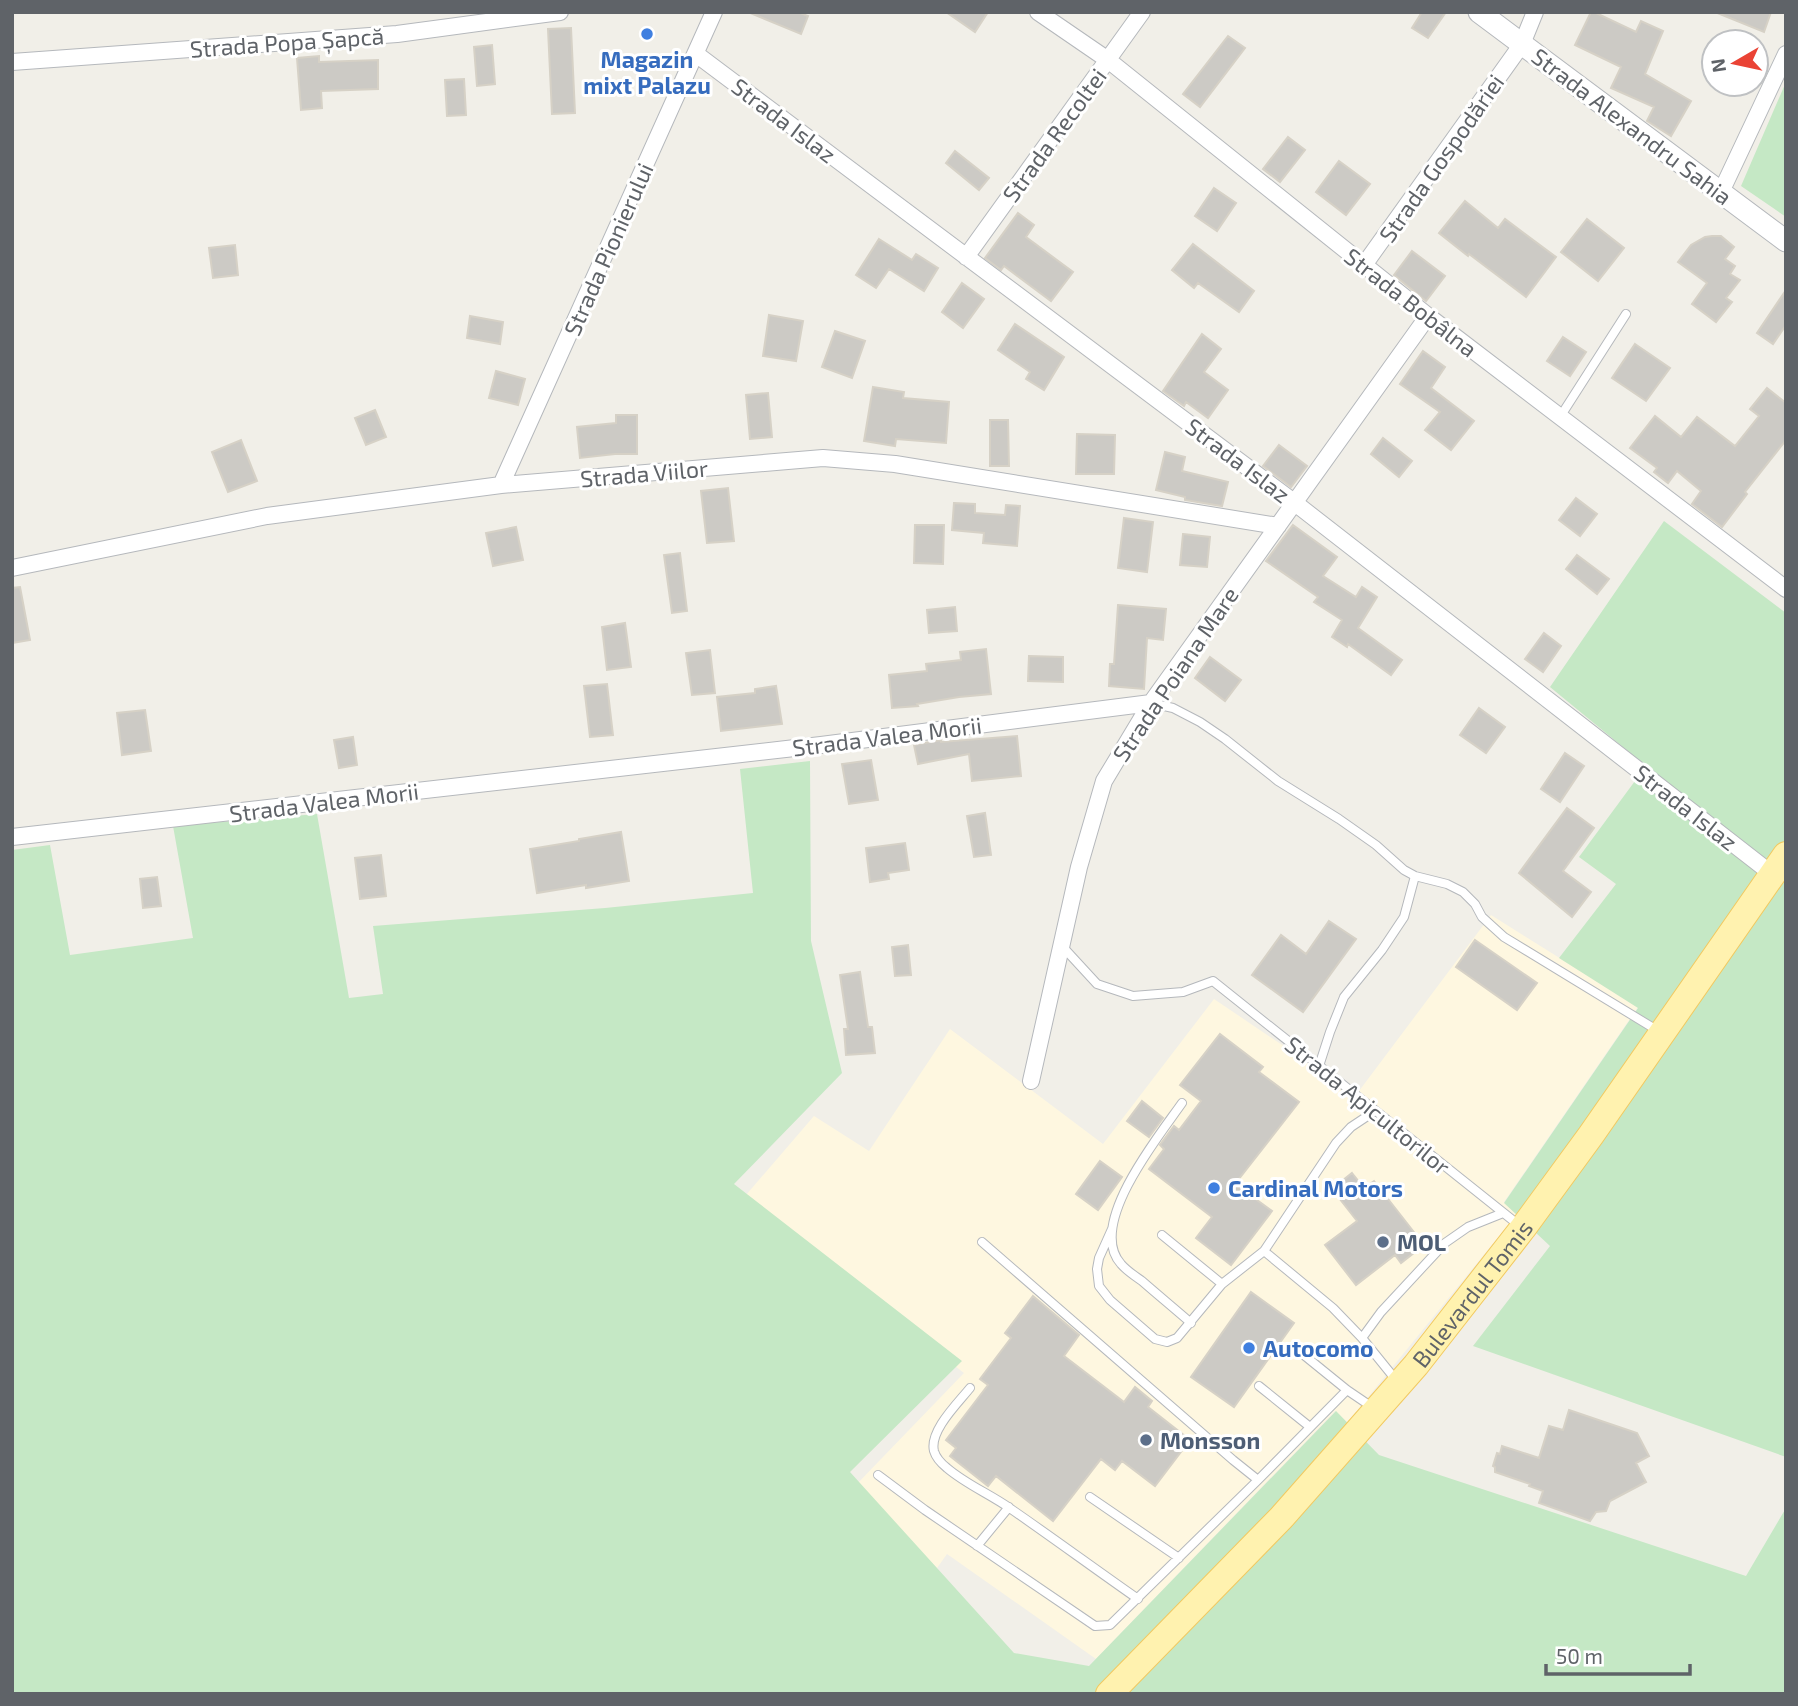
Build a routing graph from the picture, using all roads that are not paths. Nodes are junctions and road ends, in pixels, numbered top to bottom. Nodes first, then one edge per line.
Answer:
1 (559, 12) edge
2 (714, 12) edge
3 (1038, 12) edge
4 (1142, 12) edge
5 (1479, 12) edge
6 (1535, 12) edge
7 (1521, 44) junction
8 (696, 54) junction
9 (1786, 54) edge
10 (1108, 60) junction
11 (12, 62) edge
12 (1721, 192) junction
13 (1786, 241) edge
14 (966, 257) junction
15 (1364, 265) junction
16 (1626, 314) dead end
17 (1428, 316) junction
18 (1560, 417) junction
19 (501, 485) junction
20 (1295, 503) junction
21 (1278, 526) junction
22 (12, 568) edge
23 (1786, 589) edge
24 (1151, 703) junction
25 (12, 837) edge
26 (1781, 871) edge
27 (1415, 876) junction
28 (1062, 946) junction
29 (1662, 1034) junction
30 (1319, 1066) junction
31 (1031, 1081) dead end
32 (1182, 1103) dead end
33 (1375, 1111) junction
34 (1513, 1220) junction
35 (1112, 1229) junction
36 (1162, 1235) dead end
37 (982, 1242) dead end
38 (1264, 1251) junction
39 (1222, 1284) junction
40 (1191, 1323) junction
41 (1362, 1338) junction
42 (1294, 1347) dead end
43 (1399, 1384) junction
44 (1259, 1386) dead end
45 (970, 1388) dead end
46 (1347, 1390) junction
47 (1376, 1410) junction
48 (1310, 1427) junction
49 (878, 1475) dead end
50 (1258, 1480) junction
51 (1090, 1497) dead end
52 (1009, 1507) junction
53 (977, 1546) junction
54 (1178, 1558) junction
55 (1138, 1599) junction
56 (1109, 1694) edge
57 (1133, 1694) edge

1 - 11 street, Strada Popa Șapcă
2 - 8 street, Strada Pionierului
3 - 10 street, Strada Bobâlna
4 - 10 street, Strada Recoltei
5 - 7 street, Strada Alexandru Sahia
6 - 7 street, Strada Gospodăriei
7 - 12 street, Strada Alexandru Sahia
7 - 15 street, Strada Gospodăriei
8 - 14 street, Strada Islaz
8 - 19 street, Strada Pionierului
9 - 12 street
10 - 14 street, Strada Recoltei
10 - 15 street, Strada Bobâlna
12 - 13 street, Strada Alexandru Sahia
14 - 20 street, Strada Islaz
15 - 17 street, Strada Bobâlna
16 - 18 lane
17 - 18 street, Strada Bobâlna
17 - 20 street, Strada Poiana Mare
18 - 23 street, Strada Bobâlna
19 - 21 street, Strada Viilor
19 - 22 street, Strada Viilor
20 - 21 street, Strada Poiana Mare
20 - 26 street, Strada Islaz
21 - 24 street, Strada Poiana Mare
24 - 25 street, Strada Valea Morii
24 - 27 lane, Strada Valea Morii
24 - 28 street, Strada Poiana Mare
26 - 29 main road, Bulevardul Tomis
26 - 57 main road, Bulevardul Tomis
27 - 29 lane, Strada Valea Morii
27 - 30 lane
28 - 30 lane, Strada Apicultorilor
28 - 31 street, Strada Poiana Mare
29 - 34 main road, Bulevardul Tomis
30 - 33 lane, Strada Apicultorilor
32 - 35 lane
33 - 34 lane, Strada Apicultorilor
33 - 38 lane
34 - 41 lane
34 - 43 main road, Bulevardul Tomis
35 - 40 lane
35 - 40 lane
36 - 39 lane
37 - 50 lane
38 - 39 lane
38 - 41 lane
39 - 40 lane
41 - 43 lane
42 - 46 lane
43 - 47 main road, Bulevardul Tomis
44 - 48 lane
45 - 52 lane
46 - 47 lane
46 - 48 lane
47 - 56 main road, Bulevardul Tomis
48 - 50 lane
49 - 53 lane
50 - 54 lane
51 - 54 lane
52 - 53 lane
52 - 55 lane
53 - 55 lane
54 - 55 lane

